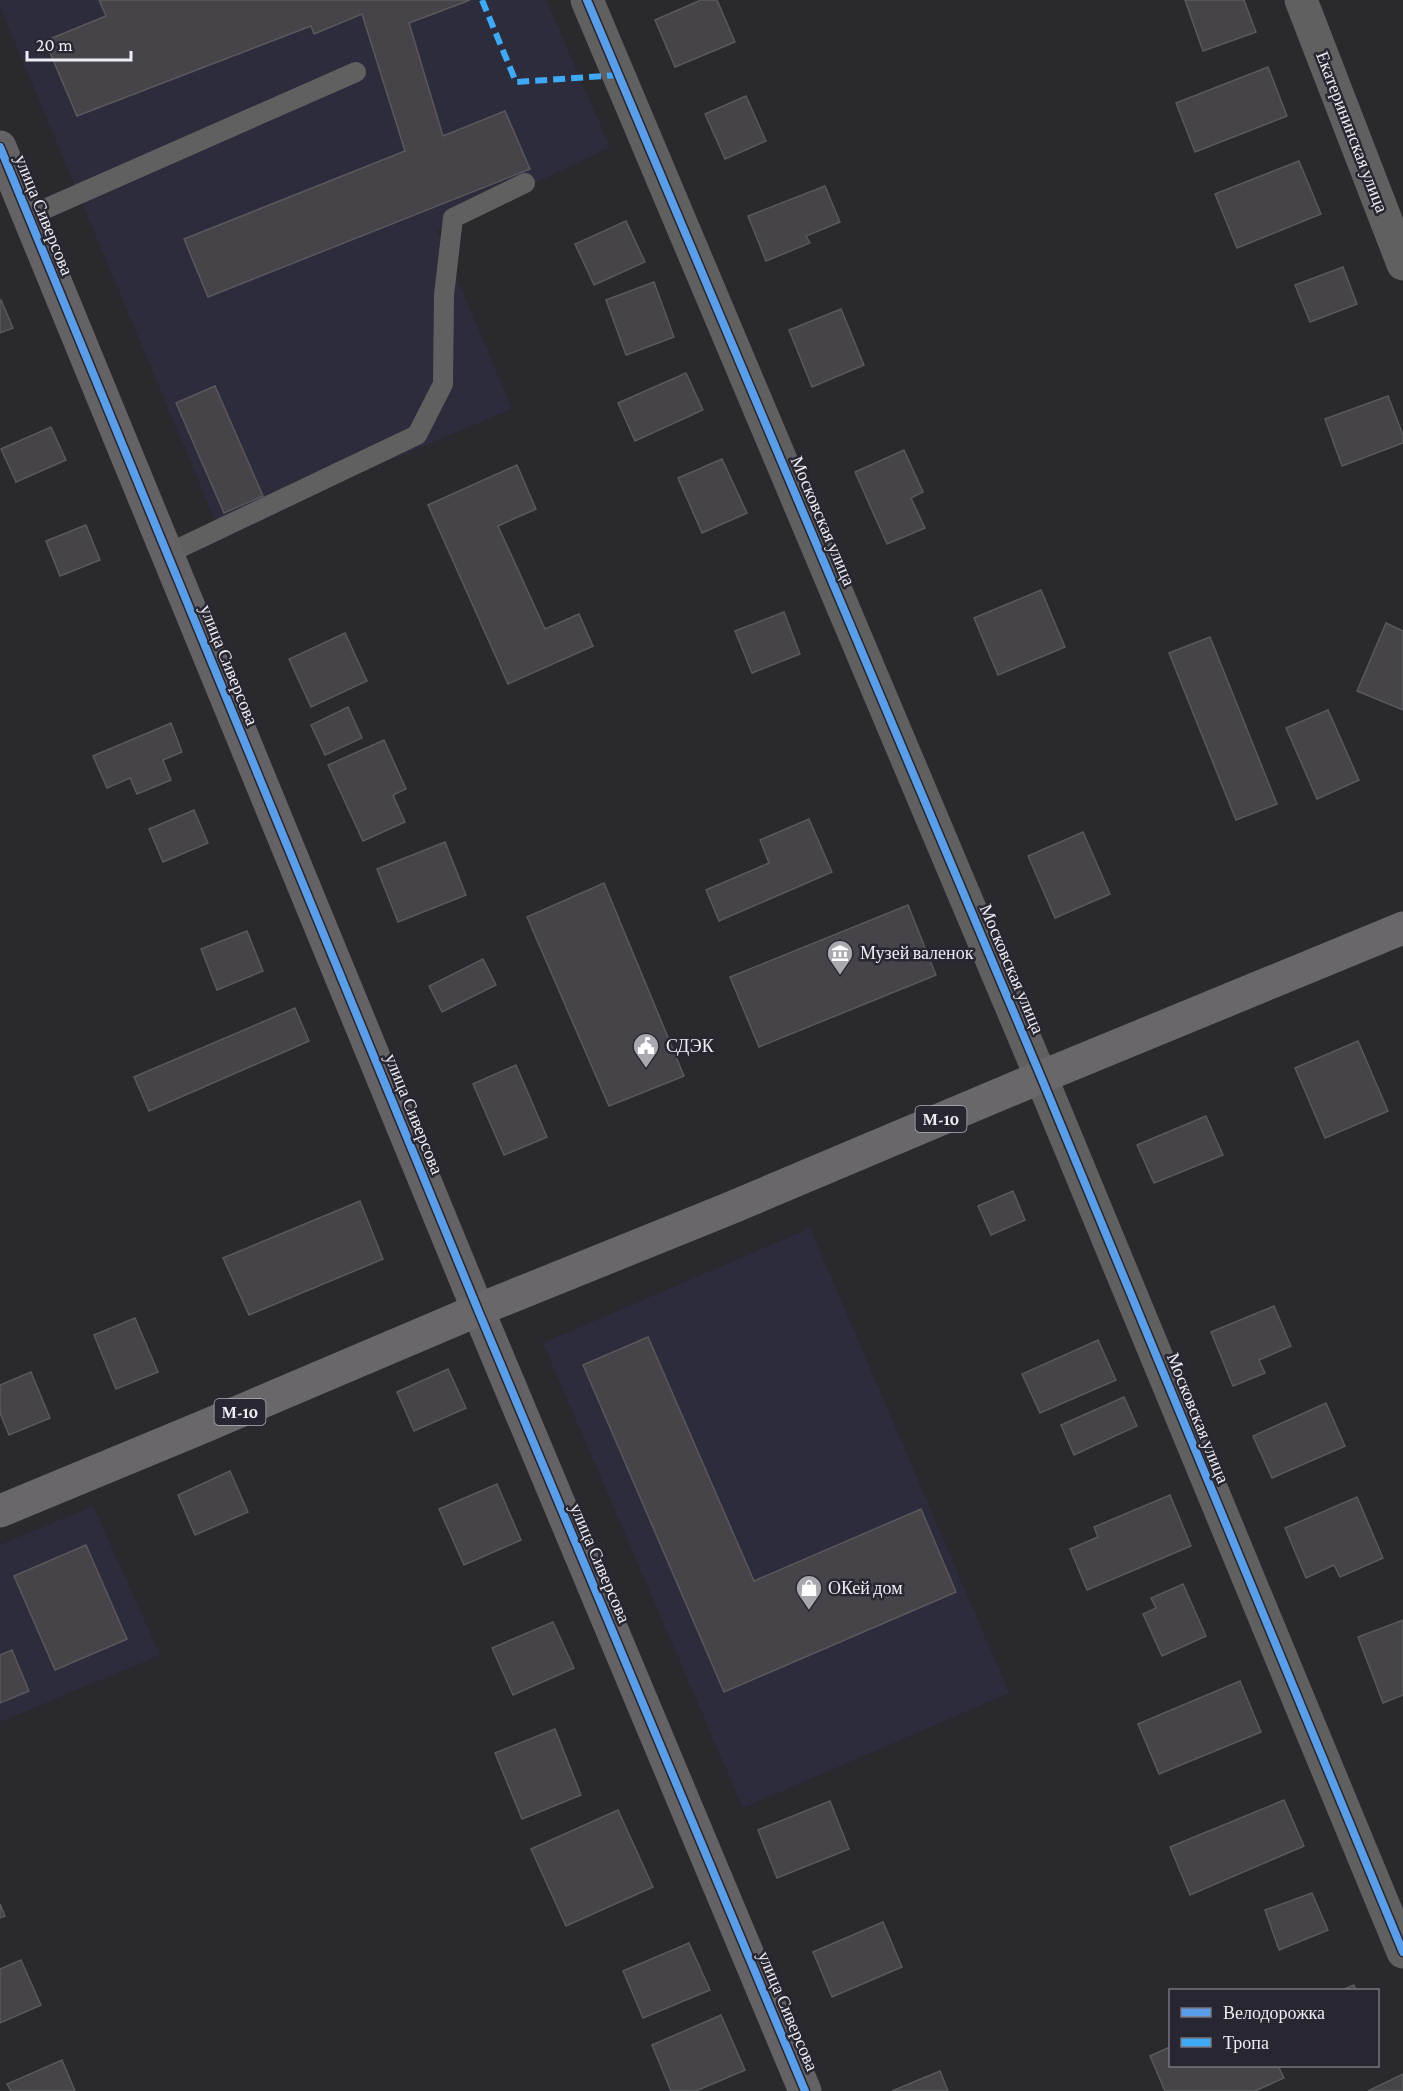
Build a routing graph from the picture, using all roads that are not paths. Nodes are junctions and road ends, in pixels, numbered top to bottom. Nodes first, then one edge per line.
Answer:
1 (587, 0) edge
2 (1301, 0) edge
3 (356, 72) dead end
4 (0, 147) edge
5 (525, 183) dead end
6 (29, 216) junction
7 (1403, 264) edge
8 (167, 554) junction
9 (1403, 928) edge
10 (1041, 1077) junction
11 (478, 1310) junction
12 (0, 1511) edge
13 (1403, 1952) edge
14 (805, 2091) edge

1 - 10 street, Московская улица
2 - 7 street, Екатерининская улица
3 - 6 lane
4 - 6 street, улица Сиверсова
5 - 8 lane
6 - 8 street, улица Сиверсова
8 - 11 street, улица Сиверсова
9 - 10 highway, М-10
10 - 11 highway, М-10
10 - 13 street, Московская улица
11 - 12 highway, М-10
11 - 14 street, улица Сиверсова

